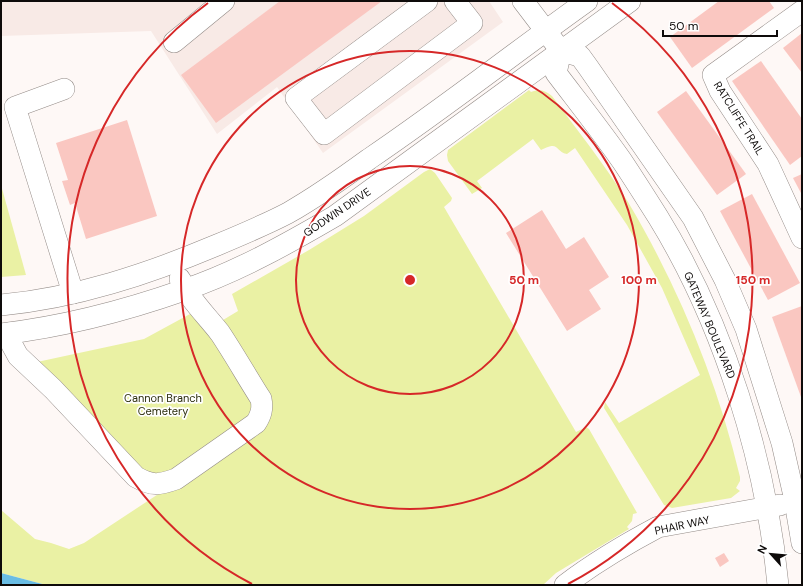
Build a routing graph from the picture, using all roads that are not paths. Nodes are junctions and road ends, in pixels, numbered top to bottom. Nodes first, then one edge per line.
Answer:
1 (224, 1) edge
2 (427, 1) edge
3 (455, 1) edge
4 (523, 1) edge
5 (587, 1) edge
6 (630, 1) edge
7 (802, 11) edge
8 (545, 31) junction
9 (174, 42) dead end
10 (560, 51) junction
11 (64, 89) dead end
12 (802, 238) edge
13 (173, 264) junction
14 (185, 290) junction
15 (72, 293) junction
16 (1, 305) edge
17 (5, 333) edge
18 (798, 501) edge
19 (766, 508) junction
20 (802, 543) edge
21 (565, 585) edge
22 (778, 585) edge

1 - 9 street
2 - 3 street
4 - 8 street
5 - 8 street
6 - 10 street, GODWIN DRIVE
7 - 12 street, RATCLIFFE TRAIL
8 - 10 street
8 - 13 street
10 - 14 street, GODWIN DRIVE
10 - 18 street
10 - 19 street, GATEWAY BOULEVARD
11 - 15 street
13 - 14 street
13 - 15 street
14 - 17 street, GODWIN DRIVE
14 - 17 street
15 - 16 street
18 - 19 street, PHAIR WAY
18 - 20 street
19 - 21 street, PHAIR WAY
19 - 22 street, GATEWAY BOULEVARD

